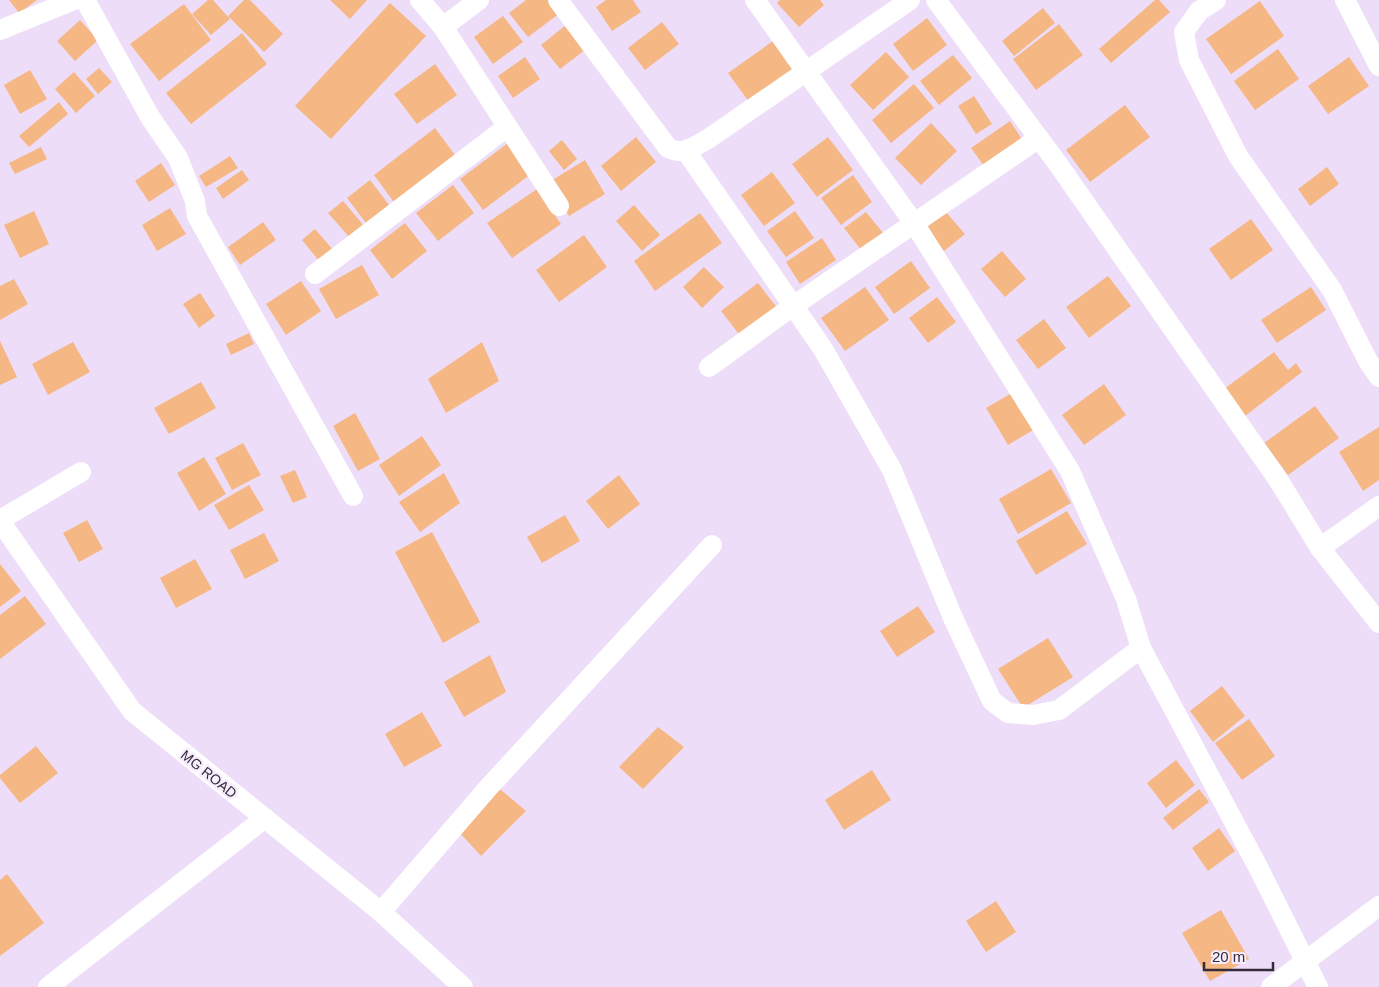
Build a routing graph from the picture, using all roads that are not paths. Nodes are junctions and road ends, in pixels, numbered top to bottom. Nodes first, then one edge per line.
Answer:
1 (74, 0) edge
2 (85, 0) edge
3 (420, 0) edge
4 (479, 0) edge
5 (558, 0) edge
6 (755, 0) edge
7 (910, 0) edge
8 (936, 0) edge
9 (1216, 0) edge
10 (1345, 0) edge
11 (443, 27) junction
12 (0, 30) edge
13 (1379, 66) edge
14 (806, 72) junction
15 (507, 127) junction
16 (1039, 138) junction
17 (686, 151) junction
18 (559, 206) dead end
19 (914, 223) junction
20 (315, 274) dead end
21 (793, 306) junction
22 (708, 367) dead end
23 (1379, 377) edge
24 (81, 472) dead end
25 (353, 496) dead end
26 (1379, 506) edge
27 (0, 520) edge
28 (712, 546) dead end
29 (1320, 548) junction
30 (1379, 624) edge
31 (1141, 648) junction
32 (265, 818) junction
33 (1379, 906) edge
34 (381, 912) junction
35 (1304, 962) junction
36 (48, 987) edge
37 (463, 987) edge
38 (1271, 987) edge
39 (1318, 987) edge

1 - 12 street
2 - 25 street
3 - 11 street
4 - 11 street
5 - 17 street
6 - 14 street
7 - 14 street
8 - 16 street
9 - 23 street
10 - 13 street
11 - 15 street
14 - 17 street
14 - 19 street
15 - 18 street
15 - 20 street
16 - 19 street
16 - 29 street
17 - 21 street
19 - 21 street
19 - 31 street
21 - 22 street
21 - 31 street
24 - 27 street
26 - 29 street
27 - 32 street, MG ROAD
28 - 34 street
29 - 30 street
31 - 35 street
32 - 34 street, MG ROAD
32 - 36 street
33 - 35 street
34 - 37 street, MG ROAD
35 - 38 street
35 - 39 street

